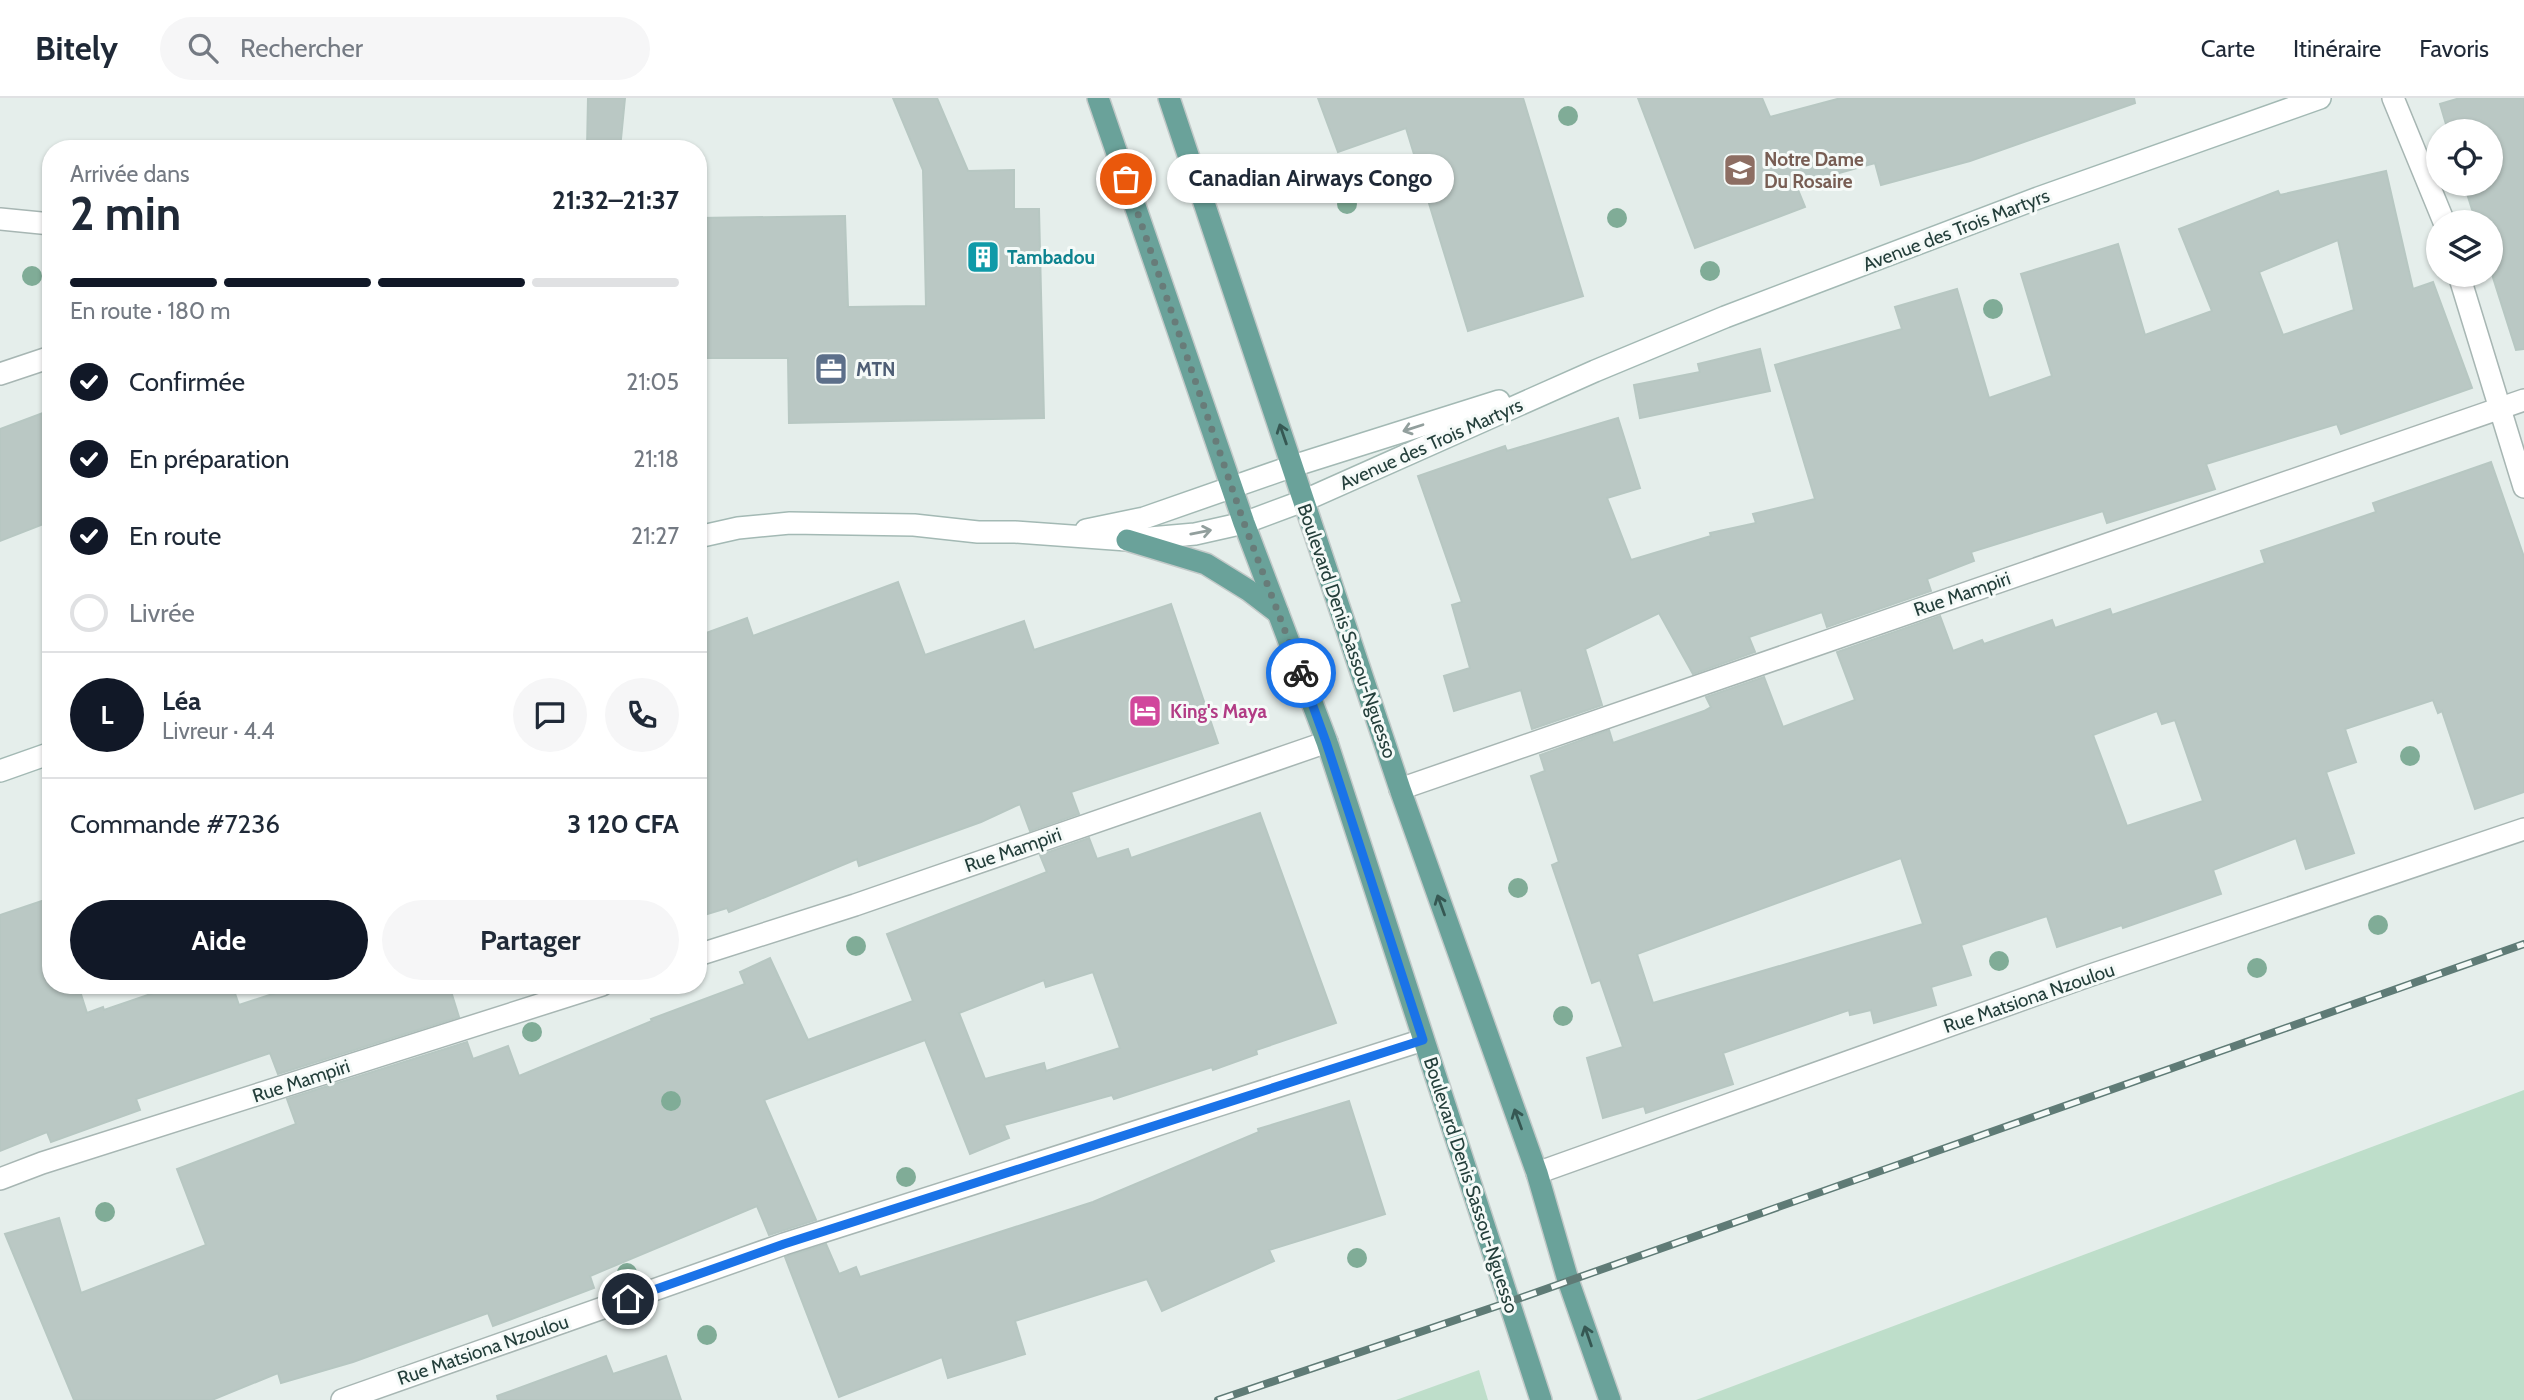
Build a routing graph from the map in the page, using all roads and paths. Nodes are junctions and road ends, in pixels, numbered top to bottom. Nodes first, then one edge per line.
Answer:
1 (1098, 98) edge
2 (1169, 98) edge
3 (2320, 98) edge
4 (2393, 98) edge
5 (2439, 210) edge
6 (0, 219) edge
7 (42, 223) edge
8 (2463, 287) edge
9 (42, 360) edge
10 (1595, 371) junction
11 (0, 374) edge
12 (2524, 400) edge
13 (2500, 409) junction
14 (1293, 466) junction
15 (1233, 487) junction
16 (2524, 487) edge
17 (1303, 501) junction
18 (1244, 523) junction
19 (707, 535) edge
20 (1060, 536) junction
21 (1128, 540) junction
22 (1278, 613) junction
23 (1326, 742) junction
24 (42, 756) edge
25 (0, 771) edge
26 (1400, 789) junction
27 (2524, 829) edge
28 (707, 952) edge
29 (574, 994) edge
30 (1423, 1040) junction
31 (1537, 1173) junction
32 (0, 1179) edge
33 (342, 1400) edge
34 (1541, 1400) edge
35 (1610, 1400) edge

1 - 15 main road, Boulevard Denis Sassou-Nguesso
14 -> 2 main road, Boulevard Denis Sassou-Nguesso
3 - 10 street, Avenue des Trois Martyrs
4 - 5 street
6 - 7 street
8 - 13 street
9 - 11 street
10 -> 14 street, Avenue des Trois Martyrs
10 - 17 street, Avenue des Trois Martyrs
12 - 13 street, Rue Mampiri
13 - 16 street
13 - 26 street, Rue Mampiri
14 - 15 street, Avenue des Trois Martyrs
14 - 17 main road, Boulevard Denis Sassou-Nguesso
15 - 18 main road, Boulevard Denis Sassou-Nguesso
15 - 20 street, Avenue des Trois Martyrs
17 - 18 street, Avenue des Trois Martyrs
17 - 26 main road, Boulevard Denis Sassou-Nguesso
21 -> 18 street, Avenue des Trois Martyrs
18 - 22 main road, Boulevard Denis Sassou-Nguesso
19 - 20 street, Avenue des Trois Martyrs
20 - 21 street, Avenue des Trois Martyrs
21 - 22 main road
22 - 23 main road, Boulevard Denis Sassou-Nguesso
23 - 28 street, Rue Mampiri
23 - 30 main road, Boulevard Denis Sassou-Nguesso
24 - 25 street
31 -> 26 main road, Boulevard Denis Sassou-Nguesso
27 - 31 street, Rue Matsiona Nzoulou
29 - 32 street, Rue Mampiri
30 - 33 street, Rue Matsiona Nzoulou
30 - 34 main road, Boulevard Denis Sassou-Nguesso
35 -> 31 main road, Boulevard Denis Sassou-Nguesso

